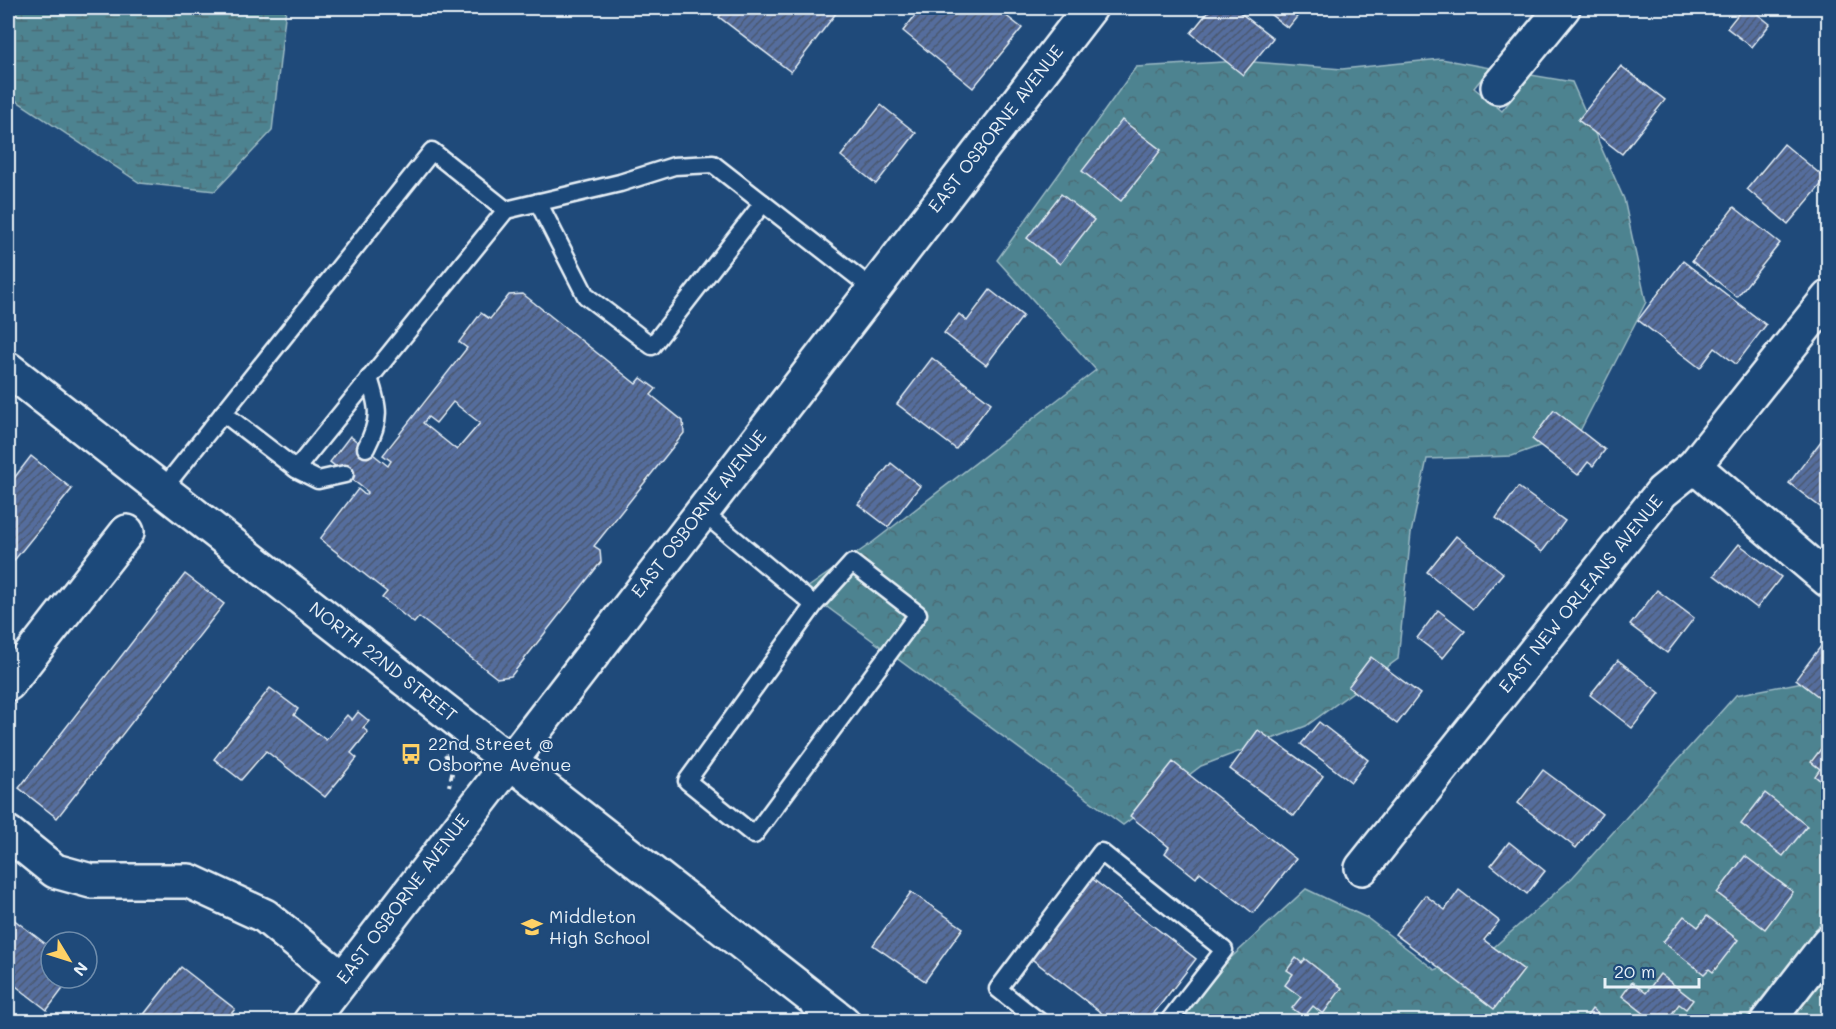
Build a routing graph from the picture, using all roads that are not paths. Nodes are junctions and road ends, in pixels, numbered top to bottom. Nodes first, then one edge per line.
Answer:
1 (1563, 8) edge
2 (1086, 9) edge
3 (1498, 87) dead end
4 (538, 202) junction
5 (763, 203) junction
6 (506, 210) junction
7 (873, 289) junction
8 (1828, 298) edge
9 (8, 369) edge
10 (369, 378) junction
11 (223, 413) junction
12 (366, 448) dead end
13 (1694, 466) junction
14 (296, 469) junction
15 (345, 474) dead end
16 (162, 490) junction
17 (701, 512) junction
18 (127, 532) dead end
19 (1828, 580) edge
20 (814, 605) junction
21 (8, 684) edge
22 (509, 761) junction
23 (8, 833) edge
24 (1362, 868) dead end
25 (1828, 943) edge
26 (342, 979) junction
27 (310, 1022) edge
28 (843, 1022) edge
29 (1040, 1022) edge
30 (1168, 1022) edge
31 (1767, 1022) edge

1 - 3 street
2 - 7 street, EAST OSBORNE AVENUE
4 - 5 lane
4 - 5 lane
4 - 6 lane
5 - 7 lane
6 - 10 lane
6 - 11 lane
7 - 17 street, EAST OSBORNE AVENUE
8 - 13 street, EAST NEW ORLEANS AVENUE
9 - 16 street, NORTH 22ND STREET
10 - 12 lane
10 - 14 lane
11 - 14 lane
11 - 16 lane
13 - 19 street
13 - 24 street, EAST NEW ORLEANS AVENUE
14 - 15 lane
16 - 22 street, NORTH 22ND STREET
17 - 20 lane
17 - 22 street, EAST OSBORNE AVENUE
18 - 21 street
20 - 20 lane
22 - 26 street, EAST OSBORNE AVENUE
22 - 28 street, NORTH 22ND STREET
23 - 26 street
25 - 31 street
26 - 27 street, EAST OSBORNE AVENUE
29 - 30 lane

